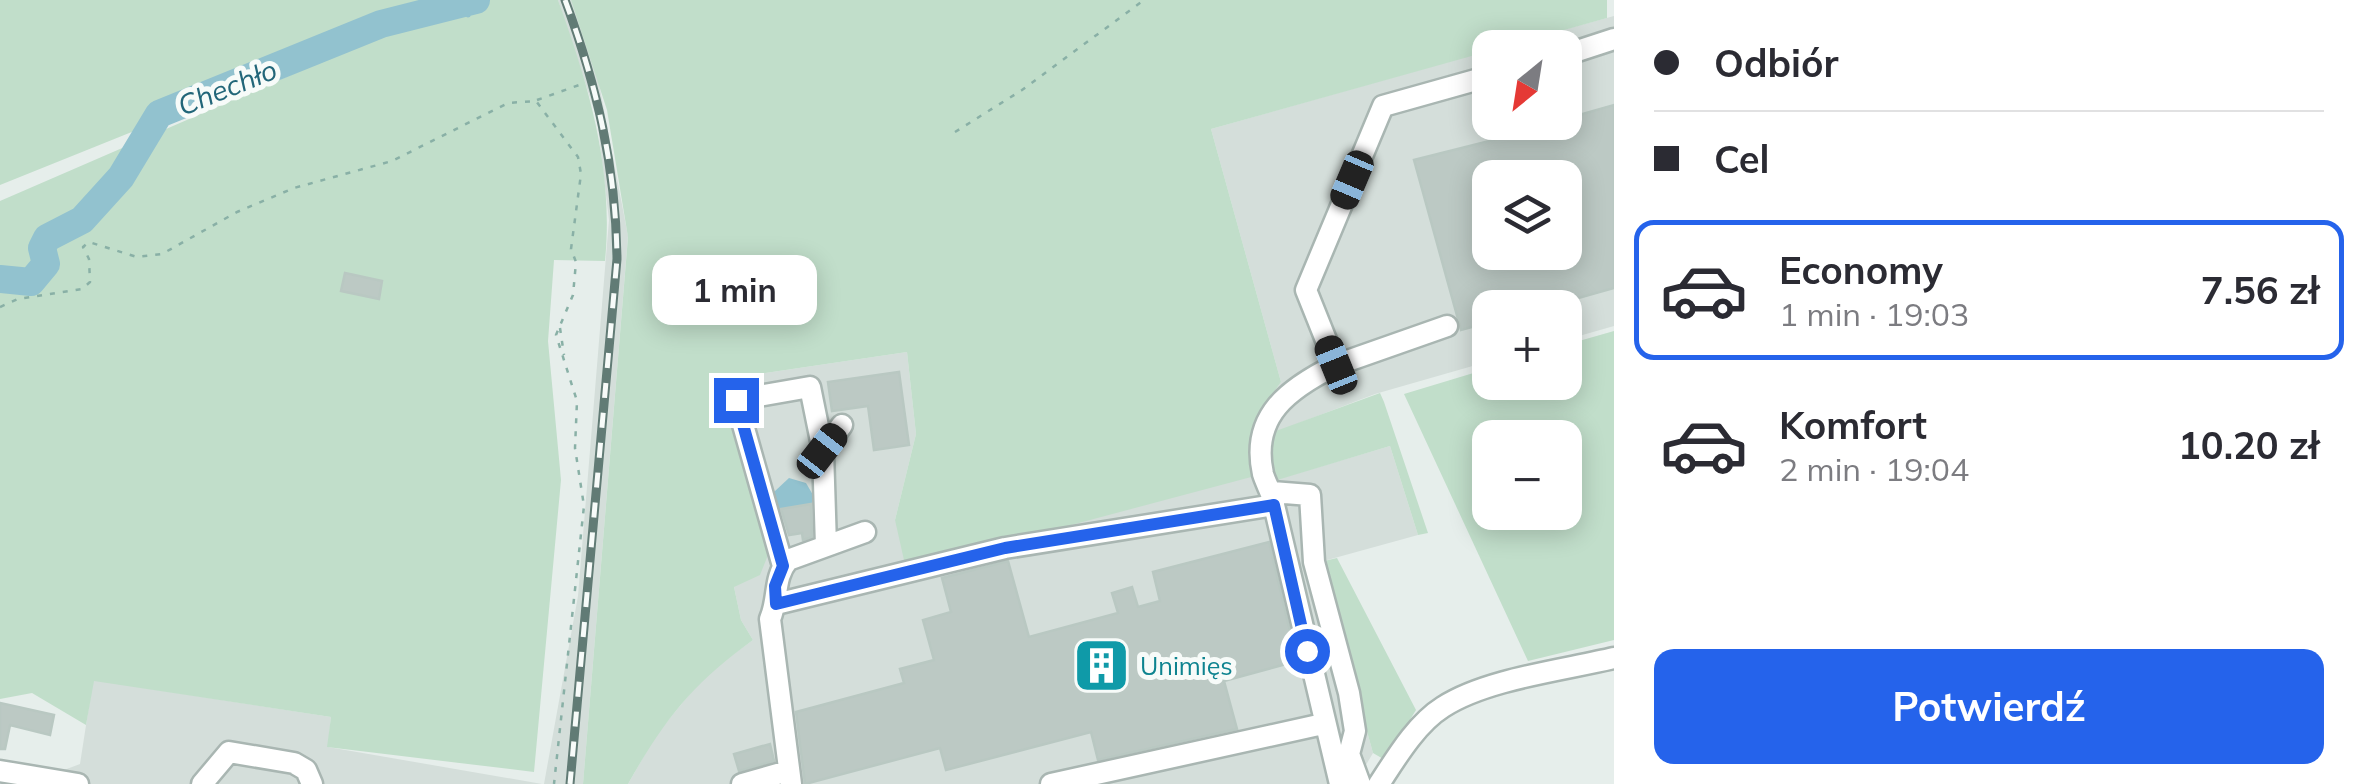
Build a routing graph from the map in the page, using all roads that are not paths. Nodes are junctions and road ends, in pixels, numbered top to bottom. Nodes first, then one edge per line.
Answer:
1 (1612, 43) edge
2 (1582, 51) edge
3 (1472, 81) edge
4 (1447, 326) dead end
5 (1336, 365) junction
6 (842, 425) dead end
7 (822, 451) junction
8 (1273, 498) junction
9 (866, 532) dead end
10 (826, 546) junction
11 (783, 566) junction
12 (776, 604) junction
13 (1614, 658) edge
14 (1323, 724) junction
15 (0, 772) edge
16 (790, 778) edge
17 (78, 784) edge
18 (202, 784) edge
19 (312, 784) edge
20 (742, 784) edge
21 (1051, 784) edge
22 (1340, 784) edge
23 (1360, 784) edge
24 (1380, 784) edge

1 - 2 street
3 - 5 street
4 - 5 street
5 - 8 street
6 - 7 street
7 - 10 street
7 - 11 street
8 - 12 street
8 - 14 street
8 - 23 street
9 - 10 street
10 - 11 street
11 - 12 street
12 - 16 street
13 - 24 street
14 - 21 street
14 - 22 street
15 - 17 street
16 - 20 street
18 - 19 street

